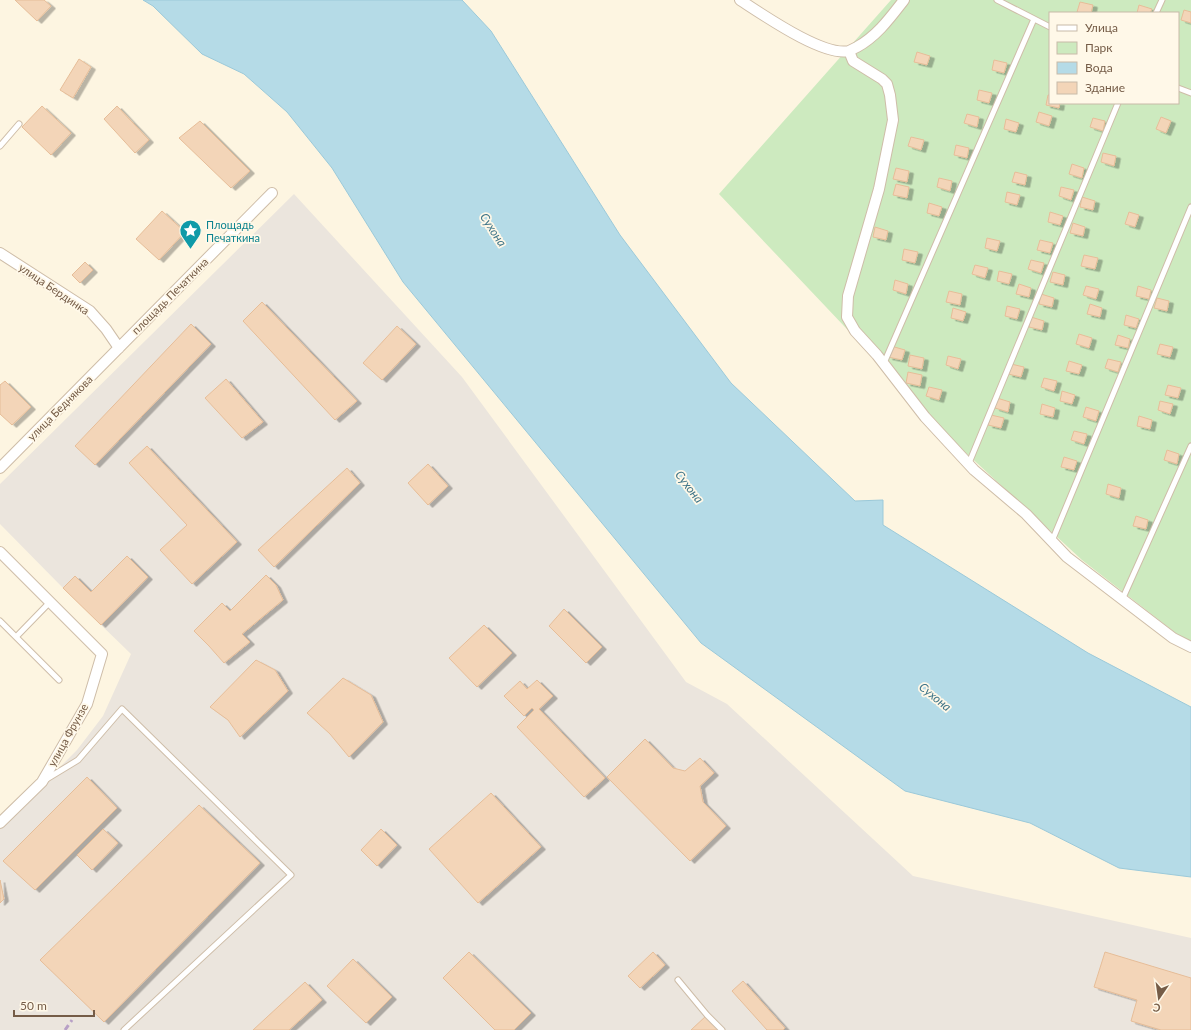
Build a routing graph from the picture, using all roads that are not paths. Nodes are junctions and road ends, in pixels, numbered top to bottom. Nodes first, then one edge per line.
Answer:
1 (740, 0) edge
2 (904, 0) edge
3 (997, 0) edge
4 (1162, 0) edge
5 (1156, 12) edge
6 (1034, 18) junction
7 (1049, 26) edge
8 (849, 51) junction
9 (1179, 88) edge
10 (1191, 94) edge
11 (1118, 104) edge
12 (19, 124) dead end
13 (0, 146) edge
14 (272, 193) dead end
15 (1191, 207) edge
16 (0, 253) edge
17 (119, 348) junction
18 (884, 363) junction
19 (1191, 446) edge
20 (969, 463) junction
21 (0, 468) edge
22 (1052, 541) junction
23 (0, 552) edge
24 (1122, 600) junction
25 (50, 602) junction
26 (0, 621) edge
27 (16, 637) junction
28 (1191, 647) edge
29 (59, 680) dead end
30 (42, 782) junction
31 (0, 823) edge
32 (678, 980) dead end
33 (124, 1030) edge
34 (722, 1030) edge

1 - 8 street
2 - 8 street
3 - 6 lane
4 - 5 lane
6 - 7 lane
6 - 18 lane
8 - 18 street
9 - 10 lane
11 - 20 lane
12 - 13 lane
14 - 17 street, площадь Печаткина
15 - 22 lane
16 - 17 street, улица Бердинка
17 - 21 street, улица Беднякова
18 - 20 street
19 - 24 lane
20 - 22 street
22 - 24 street
23 - 25 street, улица Фрунзе
24 - 28 street
25 - 27 lane
25 - 30 street, улица Фрунзе
26 - 27 lane
27 - 29 lane
30 - 31 street, улица Фрунзе
30 - 33 lane
32 - 34 lane

